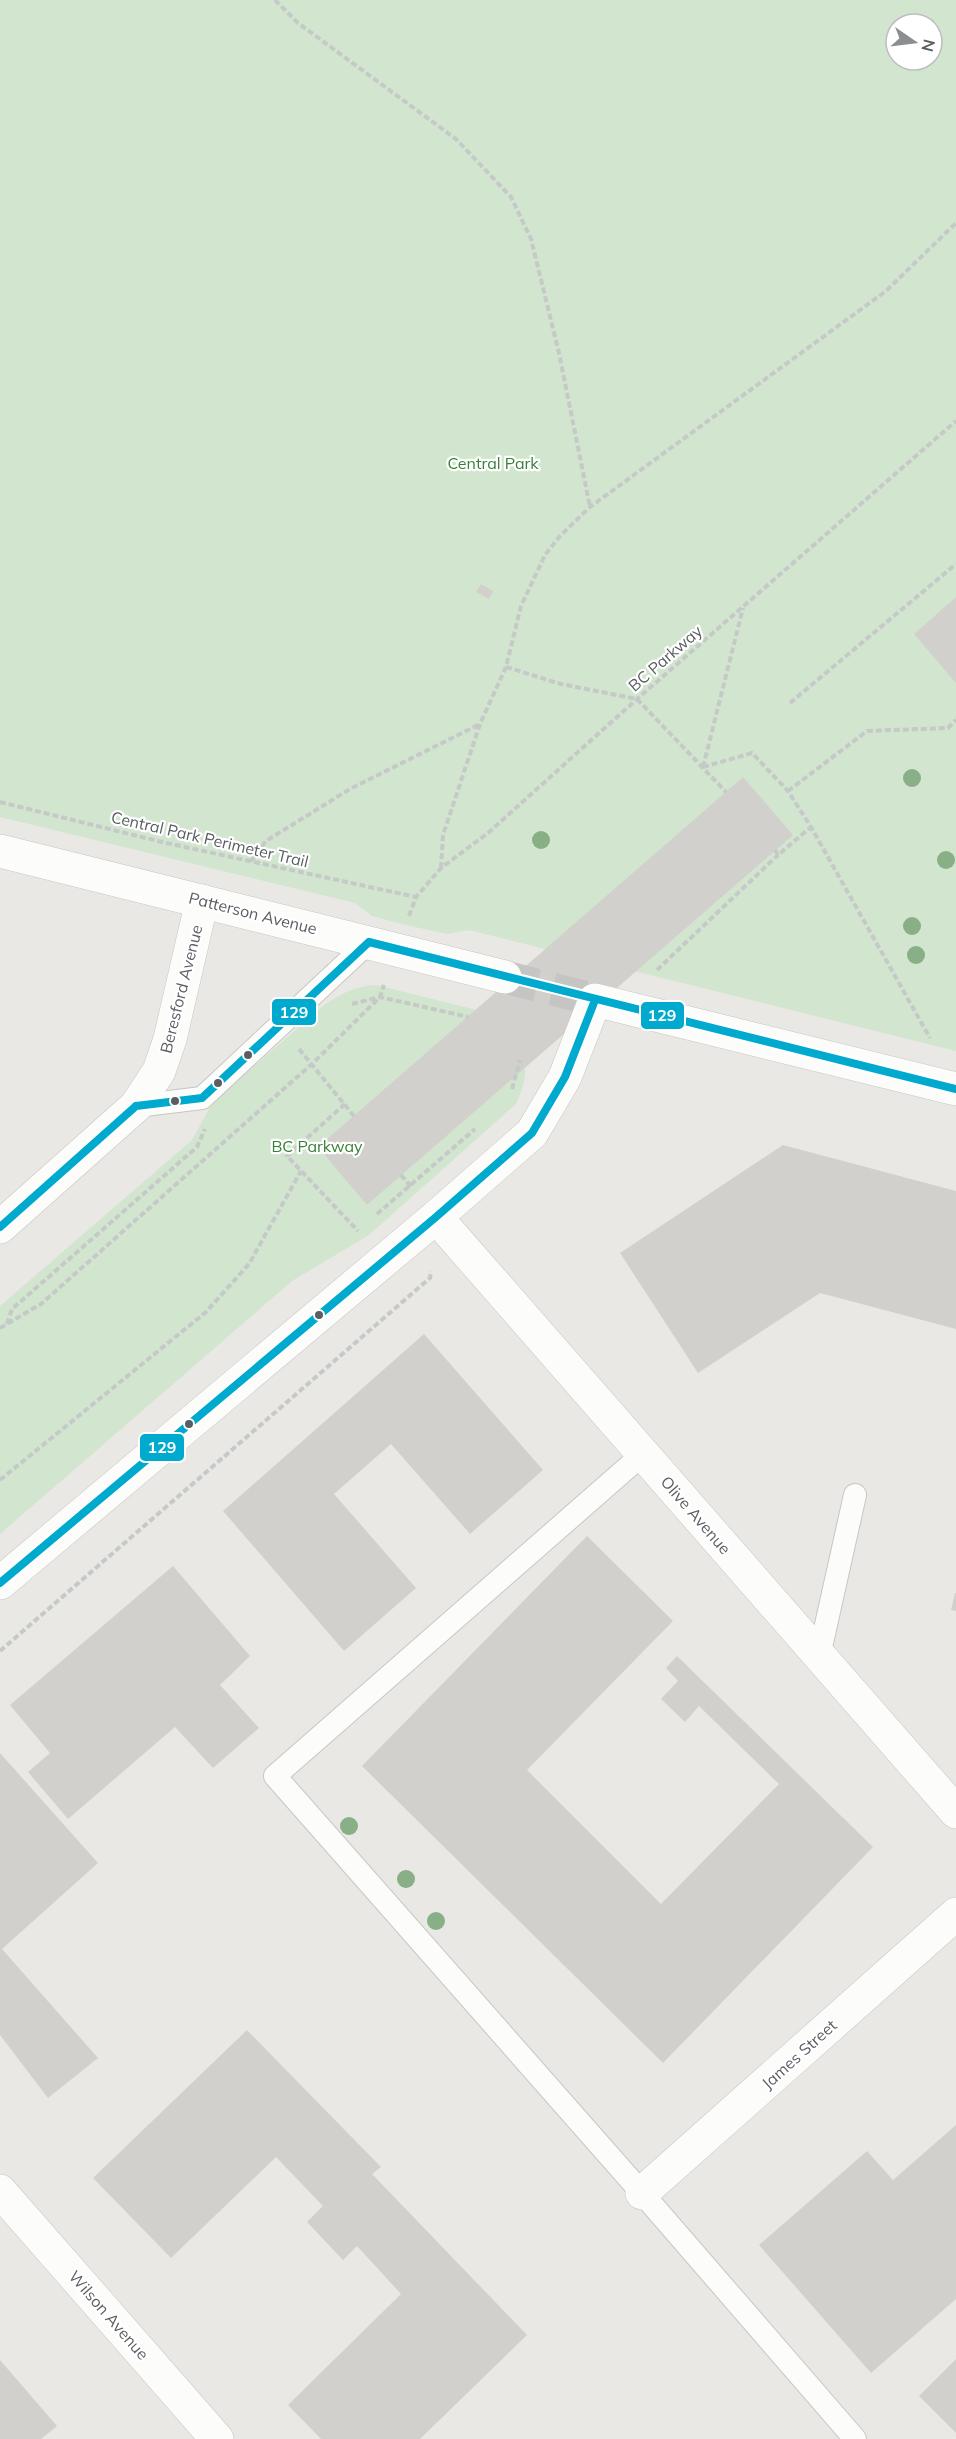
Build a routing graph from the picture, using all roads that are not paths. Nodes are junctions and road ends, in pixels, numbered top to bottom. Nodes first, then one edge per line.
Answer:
1 (0, 851) edge
2 (202, 901) junction
3 (369, 942) junction
4 (505, 977) tunnel mouth
5 (956, 1089) edge
6 (136, 1106) junction
7 (436, 1217) junction
8 (0, 1227) edge
9 (643, 1454) junction
10 (855, 1496) dead end
11 (0, 1583) edge
12 (819, 1656) junction
13 (956, 1812) edge
14 (956, 1914) edge
15 (0, 2191) edge
16 (642, 2193) junction
17 (217, 2439) edge
18 (855, 2439) edge

1 - 2 street, Patterson Avenue
2 - 3 street, Patterson Avenue
2 - 6 street, Beresford Avenue
3 - 4 street, Patterson Avenue
3 - 6 lane
5 - 7 street
6 - 8 street, Beresford Avenue
7 - 9 street, Olive Avenue
7 - 11 street
9 - 12 street, Olive Avenue
9 - 16 lane
10 - 12 lane
12 - 13 street, Olive Avenue
14 - 16 street, James Street
15 - 17 street, Wilson Avenue
16 - 18 lane

